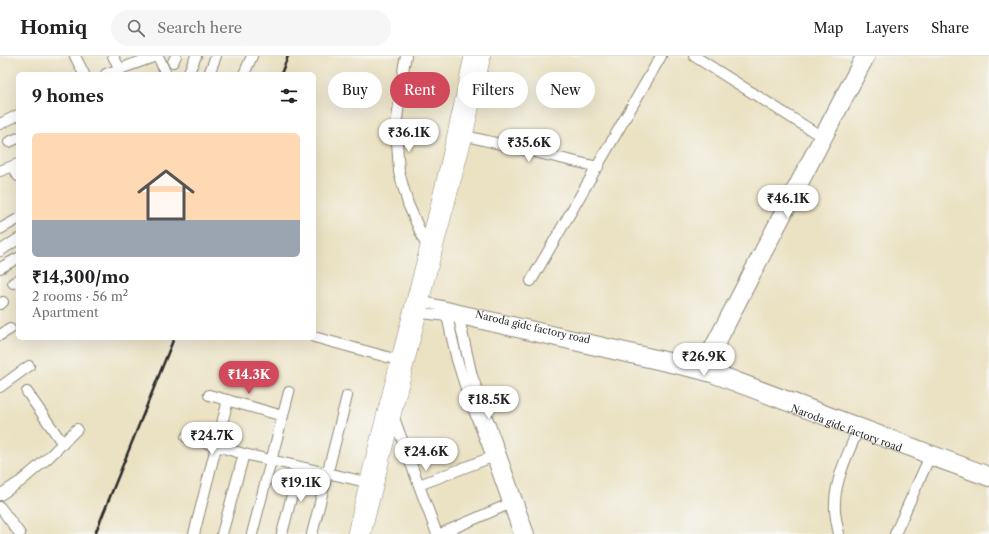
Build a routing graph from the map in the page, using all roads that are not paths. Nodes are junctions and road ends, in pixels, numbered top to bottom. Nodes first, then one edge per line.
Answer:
1 (75, 56) edge
2 (113, 56) edge
3 (196, 56) edge
4 (216, 56) edge
5 (252, 56) edge
6 (406, 56) edge
7 (471, 56) edge
8 (484, 56) edge
9 (662, 56) edge
10 (694, 56) edge
11 (861, 56) edge
12 (870, 56) edge
13 (153, 57) edge
14 (134, 60) edge
15 (120, 69) junction
16 (83, 72) edge
17 (112, 72) edge
18 (164, 72) edge
19 (189, 72) edge
20 (210, 72) edge
21 (245, 72) edge
22 (16, 116) edge
23 (0, 124) edge
24 (819, 135) junction
25 (466, 136) junction
26 (16, 165) edge
27 (598, 167) junction
28 (0, 171) edge
29 (16, 220) edge
30 (0, 229) edge
31 (16, 240) edge
32 (427, 247) junction
33 (0, 251) edge
34 (16, 259) edge
35 (0, 268) edge
36 (531, 281) dead end
37 (417, 307) junction
38 (446, 312) junction
39 (458, 314) junction
40 (10, 329) dead end
41 (0, 335) edge
42 (316, 338) edge
43 (398, 360) junction
44 (29, 366) dead end
45 (702, 370) junction
46 (0, 387) edge
47 (26, 392) dead end
48 (289, 392) dead end
49 (209, 395) dead end
50 (347, 396) dead end
51 (228, 400) junction
52 (283, 416) junction
53 (394, 418) junction
54 (77, 429) dead end
55 (857, 432) junction
56 (186, 438) dead end
57 (63, 444) junction
58 (215, 446) junction
59 (244, 454) junction
60 (930, 455) junction
61 (492, 456) junction
62 (272, 460) junction
63 (299, 467) junction
64 (989, 472) edge
65 (328, 474) junction
66 (989, 481) edge
67 (366, 482) junction
68 (418, 485) junction
69 (0, 495) edge
70 (509, 504) junction
71 (0, 507) edge
72 (20, 534) edge
73 (194, 534) edge
74 (222, 534) edge
75 (252, 534) edge
76 (282, 534) edge
77 (312, 534) edge
78 (354, 534) edge
79 (364, 534) edge
80 (437, 534) edge
81 (440, 534) edge
82 (519, 534) edge
83 (529, 534) edge
84 (839, 534) edge
85 (895, 534) edge

1 - 16 street
2 - 15 street
3 - 19 street
4 - 20 street
5 - 21 street
6 - 32 street
7 - 32 main road
8 - 25 main road
9 - 27 street
10 - 24 street
11 - 24 street
12 - 45 street
13 - 14 street
13 - 18 street
14 - 15 street
15 - 17 street
22 - 23 street
24 - 45 street
25 - 27 street
25 - 37 main road
26 - 28 street
27 - 36 street
29 - 30 street
31 - 33 street
32 - 37 main road
34 - 35 street
37 - 38 street, Naroda gidc factory road
37 - 43 main road
37 - 53 main road
38 - 39 street, Naroda gidc factory road
38 - 61 street
39 - 45 street, Naroda gidc factory road
39 - 83 street
40 - 41 street
42 - 43 street
43 - 67 main road
44 - 46 street
45 - 55 street, Naroda gidc factory road
45 - 60 street, Naroda gidc factory road
47 - 57 street
48 - 52 street
49 - 51 street
50 - 65 street
51 - 52 street
51 - 58 street
52 - 62 street
53 - 68 street
53 - 79 main road
54 - 57 street
55 - 60 street, Naroda gidc factory road
55 - 84 street
56 - 58 street
57 - 69 street
58 - 59 street
58 - 73 street
59 - 62 street
59 - 74 street
60 - 64 street, Naroda gidc factory road
60 - 66 street, Naroda gidc factory road
60 - 85 street
61 - 68 street
61 - 70 street
62 - 63 street
62 - 75 street
63 - 65 street
63 - 76 street
65 - 67 street
65 - 77 street
67 - 78 main road
68 - 80 street
70 - 81 street
70 - 82 street
71 - 72 street

